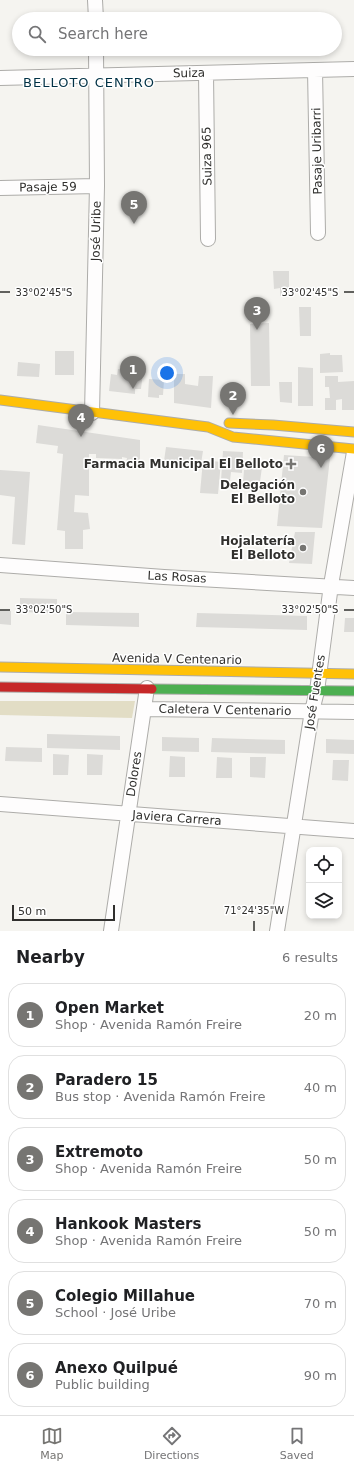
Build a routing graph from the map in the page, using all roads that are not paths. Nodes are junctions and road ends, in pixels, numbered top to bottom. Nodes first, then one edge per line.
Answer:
1 (95, 0) edge
2 (96, 12) edge
3 (96, 56) edge
4 (354, 69) edge
5 (315, 70) junction
6 (206, 73) junction
7 (97, 75) junction
8 (0, 78) edge
9 (97, 186) junction
10 (0, 188) edge
11 (318, 233) dead end
12 (208, 240) dead end
13 (0, 400) edge
14 (92, 413) junction
15 (208, 427) junction
16 (354, 432) edge
17 (354, 449) edge
18 (354, 452) edge
19 (0, 565) edge
20 (331, 586) junction
21 (354, 588) edge
22 (0, 667) edge
23 (319, 674) junction
24 (354, 674) edge
25 (0, 687) edge
26 (147, 688) junction
27 (317, 691) junction
28 (354, 692) edge
29 (144, 709) junction
30 (312, 712) junction
31 (354, 712) edge
32 (0, 804) edge
33 (128, 815) junction
34 (294, 827) junction
35 (354, 831) edge
36 (111, 931) edge
37 (277, 931) edge

1 - 2 street
3 - 7 street, José Uribe
4 - 5 street, Suiza
5 - 6 street, Suiza
5 - 11 street, Pasaje Uribarri
6 - 7 street, Suiza
6 - 12 street, Suiza 965
7 - 8 street, Suiza
7 - 9 street, José Uribe
9 - 10 street, Pasaje 59
9 - 14 street, José Uribe
13 - 14 main road
14 - 15 main road
15 - 16 main road
15 - 17 main road
18 - 20 street, José Fuentes
19 - 20 street, Las Rosas
20 - 21 street, Las Rosas
20 - 23 street, José Fuentes
22 - 23 main road, Avenida V Centenario
23 - 24 main road, Avenida V Centenario
23 - 27 street, José Fuentes
25 - 26 main road
26 - 27 main road
26 - 29 street, Dolores
27 - 28 main road
27 - 30 street, José Fuentes
29 - 30 street, Caletera V Centenario
29 - 33 street, Dolores
30 - 31 street, Caletera V Centenario
30 - 34 street, José Fuentes
32 - 33 street, Javiera Carrera
33 - 34 street, Javiera Carrera
33 - 36 street, Dolores
34 - 35 street, Javiera Carrera
34 - 37 street, José Fuentes

